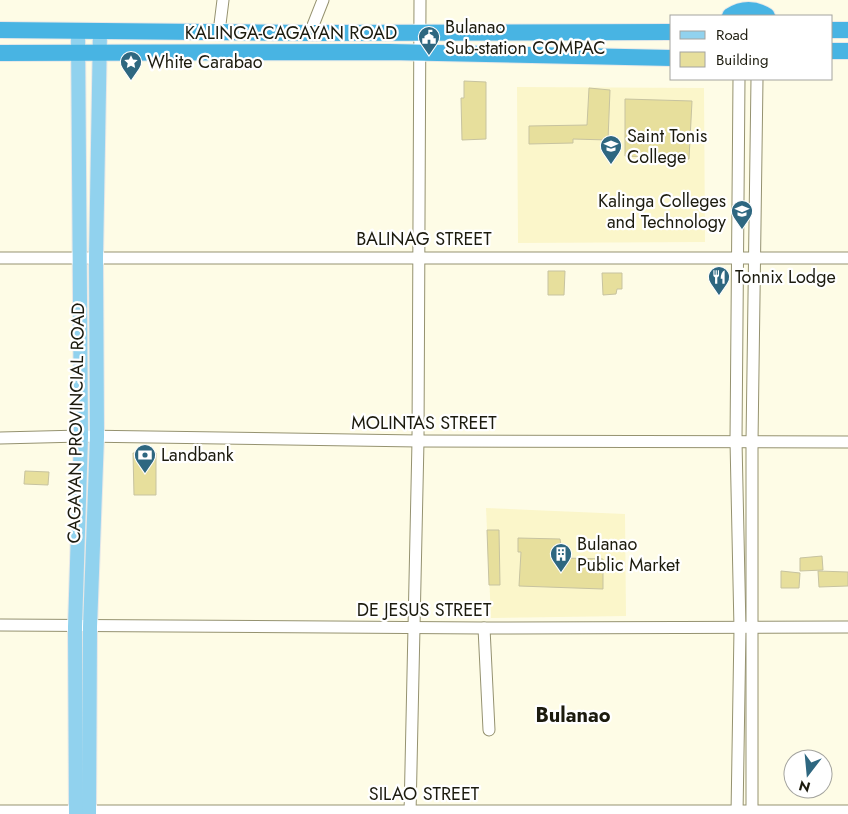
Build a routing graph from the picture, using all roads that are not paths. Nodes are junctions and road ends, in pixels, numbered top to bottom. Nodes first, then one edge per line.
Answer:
1 (223, 0) edge
2 (323, 0) edge
3 (420, 0) edge
4 (736, 9) edge
5 (762, 9) edge
6 (0, 30) edge
7 (833, 30) edge
8 (848, 30) edge
9 (78, 32) junction
10 (100, 32) junction
11 (219, 32) junction
12 (670, 32) edge
13 (310, 33) junction
14 (419, 33) junction
15 (833, 51) edge
16 (848, 51) edge
17 (0, 53) edge
18 (100, 53) junction
19 (78, 54) junction
20 (420, 54) junction
21 (670, 58) edge
22 (739, 80) edge
23 (757, 80) edge
24 (99, 137) junction
25 (78, 138) junction
26 (419, 257) junction
27 (0, 258) edge
28 (96, 258) junction
29 (737, 258) junction
30 (755, 258) junction
31 (848, 258) edge
32 (81, 259) junction
33 (81, 436) junction
34 (97, 437) junction
35 (0, 438) edge
36 (418, 441) junction
37 (736, 441) junction
38 (752, 442) junction
39 (848, 442) edge
40 (0, 625) edge
41 (75, 627) junction
42 (90, 627) junction
43 (414, 627) junction
44 (848, 627) edge
45 (484, 628) junction
46 (753, 628) junction
47 (740, 629) junction
48 (489, 730) dead end
49 (0, 811) edge
50 (737, 812) edge
51 (752, 812) edge
52 (848, 812) edge
53 (82, 813) edge
54 (410, 813) edge

1 - 11 street
2 - 13 street
3 - 14 street
4 - 5 highway
6 - 9 highway, KALINGA-CAGAYAN ROAD
7 - 8 highway
9 - 10 highway, KALINGA-CAGAYAN ROAD
9 - 19 main road, CAGAYAN PROVINCIAL ROAD
10 - 11 highway, KALINGA-CAGAYAN ROAD
10 - 18 main road, CAGAYAN PROVINCIAL ROAD
11 - 13 highway, KALINGA-CAGAYAN ROAD
12 - 14 highway, KALINGA-CAGAYAN ROAD
13 - 14 highway, KALINGA-CAGAYAN ROAD
14 - 20 street
15 - 16 highway
17 - 19 highway, KALINGA-CAGAYAN ROAD
18 - 19 highway, KALINGA-CAGAYAN ROAD
18 - 20 highway, KALINGA-CAGAYAN ROAD
18 - 24 main road, CAGAYAN PROVINCIAL ROAD
19 - 25 main road, CAGAYAN PROVINCIAL ROAD
20 - 21 highway, KALINGA-CAGAYAN ROAD
20 - 26 street
22 - 29 street
23 - 30 street
24 - 25 main road
24 - 28 main road, CAGAYAN PROVINCIAL ROAD
25 - 32 main road, CAGAYAN PROVINCIAL ROAD
26 - 28 street, BALINAG STREET
26 - 29 street, BALINAG STREET
26 - 36 street
27 - 32 street, BALINAG STREET
28 - 32 street, BALINAG STREET
28 - 34 main road, CAGAYAN PROVINCIAL ROAD
29 - 30 street, BALINAG STREET
29 - 37 street
30 - 31 street, BALINAG STREET
30 - 38 street
32 - 33 main road, CAGAYAN PROVINCIAL ROAD
33 - 34 street, MOLINTAS STREET
33 - 35 street, MOLINTAS STREET
33 - 41 main road, CAGAYAN PROVINCIAL ROAD
34 - 36 street, MOLINTAS STREET
34 - 42 main road, CAGAYAN PROVINCIAL ROAD
36 - 37 street, MOLINTAS STREET
36 - 43 street
37 - 38 street, MOLINTAS STREET
37 - 47 street
38 - 39 street, MOLINTAS STREET
38 - 46 street
40 - 41 street, DE JESUS STREET
41 - 42 street, DE JESUS STREET
41 - 53 main road, CAGAYAN PROVINCIAL ROAD
42 - 43 street, DE JESUS STREET
42 - 53 main road, CAGAYAN PROVINCIAL ROAD
43 - 45 street, DE JESUS STREET
43 - 54 street
44 - 46 street, DE JESUS STREET
45 - 47 street, DE JESUS STREET
45 - 48 street
46 - 47 street, DE JESUS STREET
46 - 51 street
47 - 50 street
49 - 53 street, SILAO STREET
50 - 51 street, SILAO STREET
50 - 54 street, SILAO STREET
51 - 52 street, SILAO STREET
53 - 54 street, SILAO STREET

